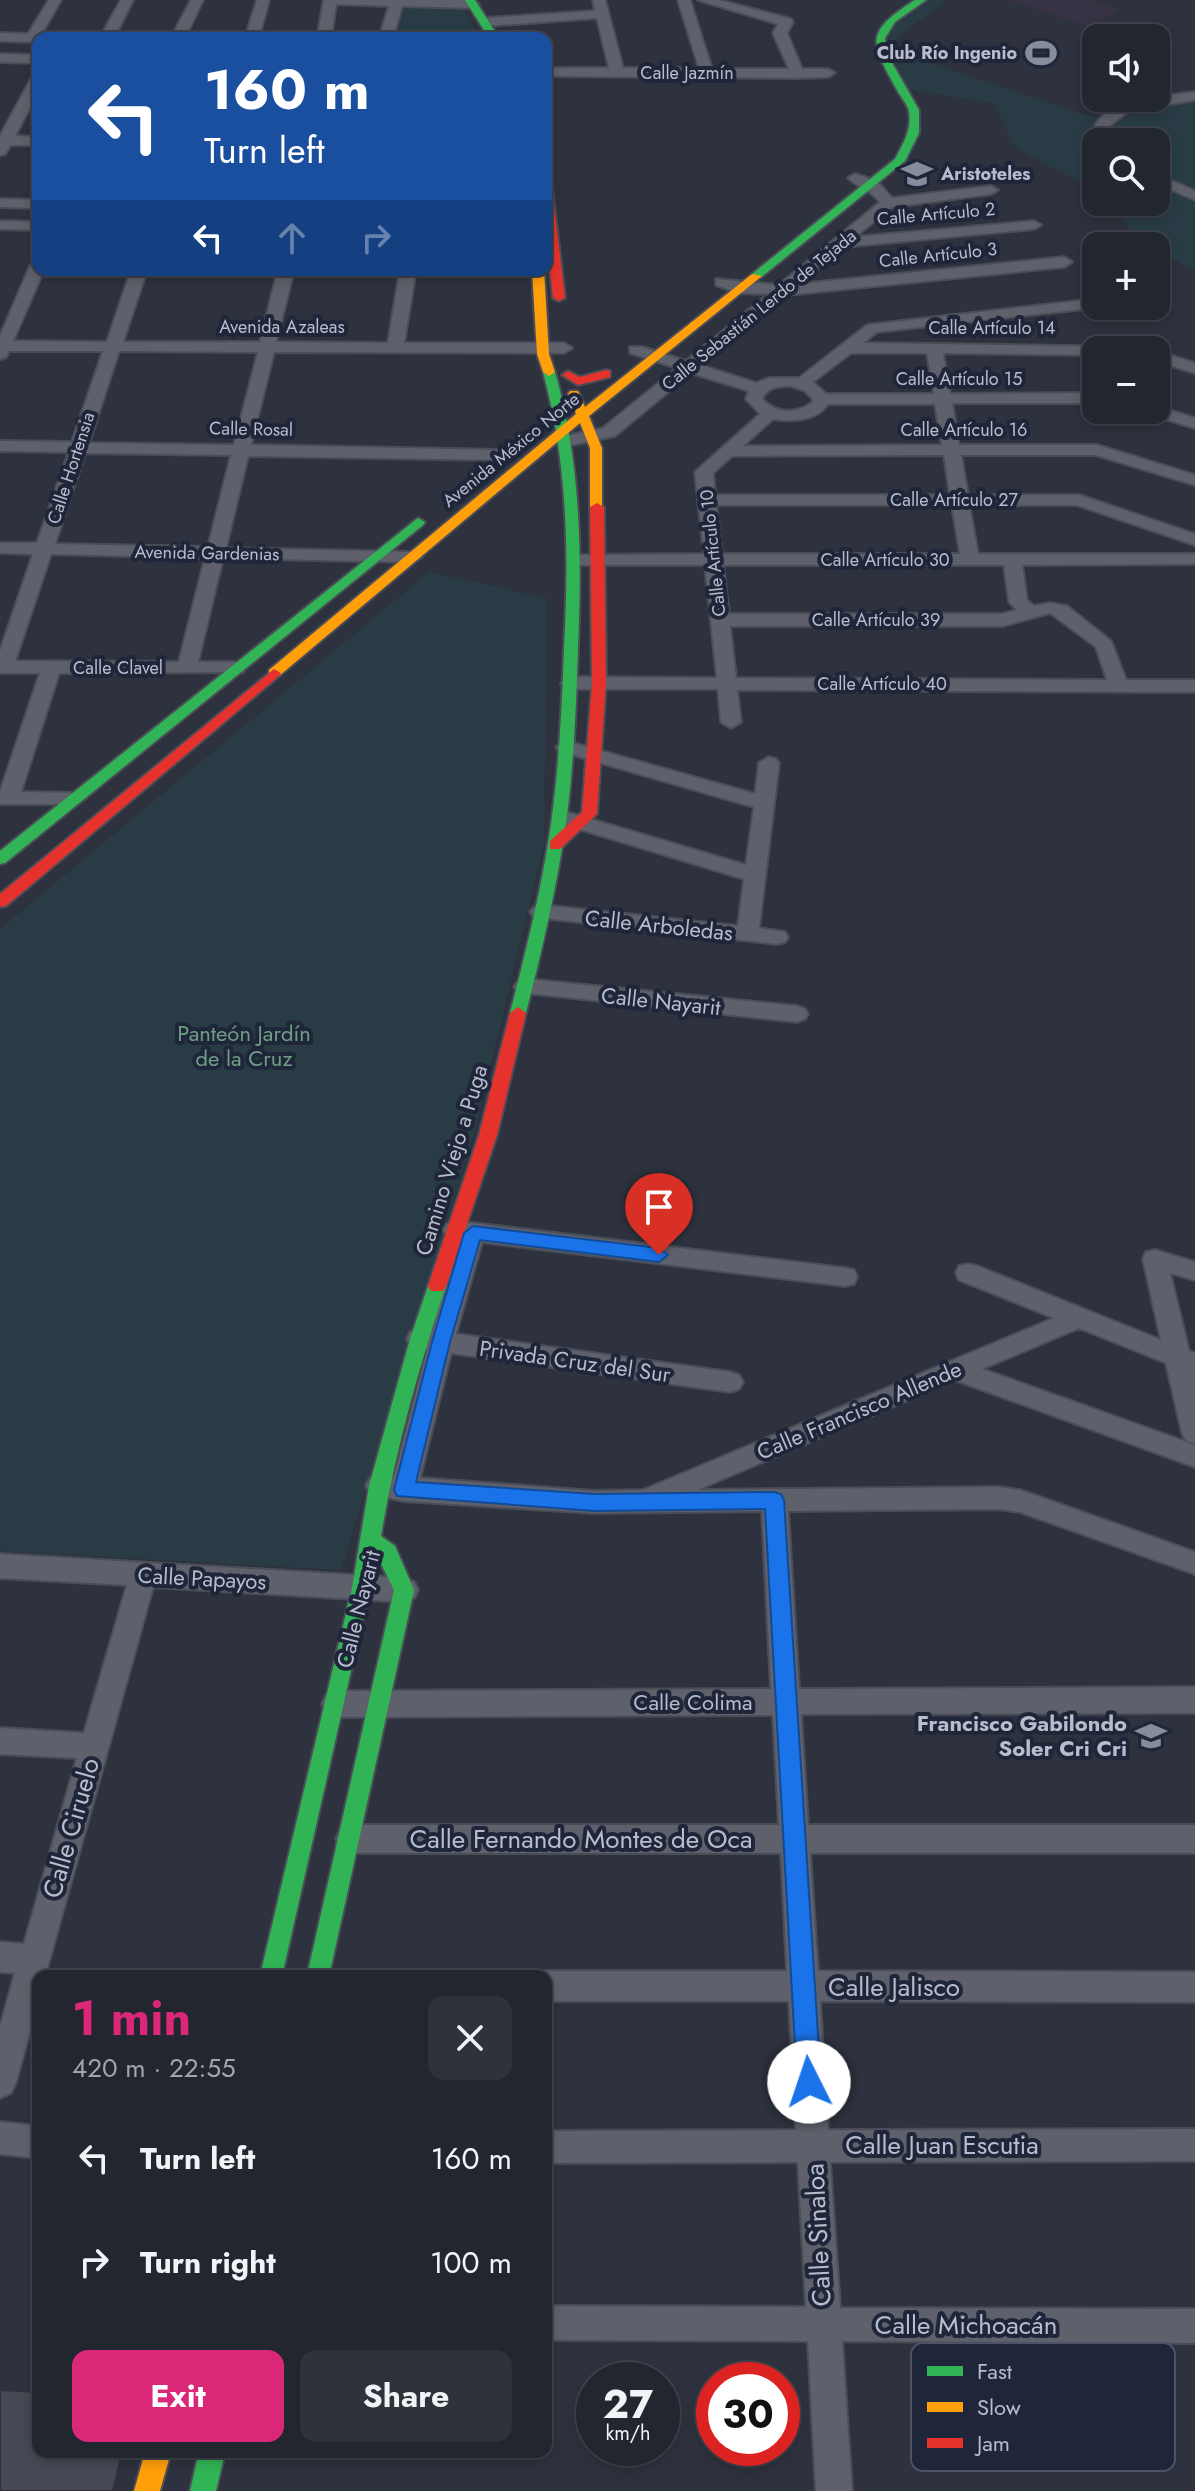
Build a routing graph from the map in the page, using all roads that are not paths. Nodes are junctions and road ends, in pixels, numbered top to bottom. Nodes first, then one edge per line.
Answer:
1 (55, 0) edge
2 (127, 0) edge
3 (197, 0) edge
4 (263, 0) edge
5 (330, 0) edge
6 (684, 0) edge
7 (704, 0) edge
8 (900, 0) edge
9 (921, 0) edge
10 (397, 1) edge
11 (472, 2) edge
12 (600, 7) edge
13 (490, 30) edge
14 (38, 32) edge
15 (110, 32) edge
16 (181, 32) edge
17 (254, 32) edge
18 (325, 32) edge
19 (388, 32) edge
20 (0, 37) edge
21 (32, 38) edge
22 (0, 58) edge
23 (32, 59) edge
24 (552, 72) edge
25 (617, 73) junction
26 (707, 73) junction
27 (828, 73) dead end
28 (798, 74) junction
29 (32, 90) edge
30 (1195, 96) edge
31 (1101, 128) edge
32 (32, 142) edge
33 (2, 144) edge
34 (864, 181) junction
35 (1170, 184) edge
36 (991, 190) dead end
37 (1195, 196) edge
38 (0, 203) edge
39 (888, 203) junction
40 (32, 204) edge
41 (0, 225) edge
42 (1034, 225) dead end
43 (32, 226) edge
44 (552, 234) edge
45 (842, 243) junction
46 (1064, 262) dead end
47 (34, 276) edge
48 (137, 276) edge
49 (285, 276) edge
50 (407, 276) edge
51 (538, 276) edge
52 (729, 285) junction
53 (785, 290) junction
54 (1082, 306) edge
55 (563, 333) junction
56 (113, 346) junction
57 (267, 347) junction
58 (395, 348) junction
59 (543, 348) junction
60 (847, 348) junction
61 (934, 348) junction
62 (1, 349) edge
63 (1082, 349) edge
64 (636, 350) junction
65 (655, 356) junction
66 (1170, 360) edge
67 (689, 367) junction
68 (1195, 368) edge
69 (606, 374) junction
70 (568, 375) junction
71 (802, 383) junction
72 (758, 389) junction
73 (1082, 398) edge
74 (821, 399) junction
75 (942, 399) junction
76 (573, 409) junction
77 (770, 413) junction
78 (1170, 415) edge
79 (1195, 423) edge
80 (537, 428) dead end
81 (566, 435) junction
82 (591, 437) junction
83 (0, 446) edge
84 (77, 447) junction
85 (242, 448) junction
86 (507, 450) joint
87 (951, 450) junction
88 (728, 451) junction
89 (478, 473) dead end
90 (1195, 480) edge
91 (707, 500) junction
92 (960, 500) junction
93 (432, 510) dead end
94 (1192, 535) edge
95 (0, 548) edge
96 (45, 549) junction
97 (216, 553) junction
98 (374, 557) junction
99 (413, 557) junction
100 (1012, 559) junction
101 (1195, 559) edge
102 (575, 560) junction
103 (597, 560) junction
104 (713, 560) junction
105 (970, 560) junction
106 (1031, 612) junction
107 (720, 620) junction
108 (2, 667) edge
109 (51, 668) junction
110 (187, 668) junction
111 (236, 668) junction
112 (570, 683) junction
113 (599, 683) junction
114 (727, 683) junction
115 (1118, 685) junction
116 (1195, 686) edge
117 (731, 722) dead end
118 (566, 747) junction
119 (595, 755) junction
120 (769, 763) dead end
121 (4, 798) edge
122 (76, 798) junction
123 (764, 803) junction
124 (558, 816) junction
125 (581, 822) junction
126 (555, 845) junction
127 (0, 859) edge
128 (756, 875) junction
129 (0, 902) edge
130 (541, 912) junction
131 (748, 934) junction
132 (777, 937) dead end
133 (525, 987) junction
134 (797, 1014) dead end
135 (464, 1231) junction
136 (1195, 1271) edge
137 (968, 1273) dead end
138 (845, 1277) dead end
139 (1078, 1318) junction
140 (430, 1341) junction
141 (1187, 1361) edge
142 (955, 1370) junction
143 (730, 1382) dead end
144 (1195, 1433) edge
145 (1195, 1456) edge
146 (392, 1488) junction
147 (774, 1500) junction
148 (639, 1502) junction
149 (371, 1540) junction
150 (1195, 1563) edge
151 (0, 1566) edge
152 (143, 1575) junction
153 (362, 1588) junction
154 (404, 1590) junction
155 (1195, 1700) edge
156 (787, 1702) junction
157 (336, 1704) junction
158 (380, 1704) junction
159 (0, 1741) edge
160 (95, 1746) junction
161 (351, 1839) junction
162 (795, 1839) junction
163 (1195, 1839) edge
164 (0, 1957) edge
165 (34, 1960) junction
166 (272, 1970) edge
167 (319, 1970) edge
168 (552, 1986) edge
169 (803, 1986) junction
170 (1195, 1987) edge
171 (0, 2082) edge
172 (0, 2138) edge
173 (32, 2141) edge
174 (813, 2145) junction
175 (1195, 2145) edge
176 (552, 2147) edge
177 (552, 2323) edge
178 (824, 2324) junction
179 (1195, 2326) edge
180 (211, 2458) edge
181 (203, 2491) edge
182 (834, 2491) edge

1 - 14 street
2 - 15 street
3 - 16 street
4 - 17 street
5 - 10 street
5 - 18 street
6 - 26 street
7 - 28 street
8 - 34 main road, Avenida México Norte
9 - 34 main road, Avenida México Norte
10 - 11 street
10 - 19 street
11 - 13 main road
12 - 13 street
12 - 25 street
20 - 21 street
22 - 23 street
24 - 25 street, Calle Jazmín
25 - 26 street, Calle Jazmín
26 - 28 street, Calle Jazmín
27 - 28 street, Calle Jazmín
29 - 33 street
30 - 31 street
32 - 33 street
34 - 39 street
34 - 52 main road, Avenida México Norte
35 - 37 street
36 - 39 street
38 - 40 street
39 - 45 street, Calle Sebastián Lerdo de Tejada
41 - 43 street
42 - 45 street, Calle Artículo 2
44 - 55 main road
45 - 53 street, Calle Sebastián Lerdo de Tejada
46 - 53 street, Calle Artículo 3
47 - 62 street
48 - 56 street, Calle Hortensia
49 - 57 street
50 - 58 street
51 - 59 main road
52 - 53 street, Calle Artículo 3
52 - 64 main road, Avenida México Norte
52 - 65 main road, Avenida México Norte
53 - 67 street, Calle Sebastián Lerdo de Tejada
54 - 60 street
55 - 59 street, Avenida Azaleas
55 - 70 main road
56 - 57 street, Avenida Azaleas
56 - 62 street, Avenida Azaleas
56 - 84 street, Calle Hortensia
57 - 58 street, Avenida Azaleas
57 - 85 street
58 - 59 street, Avenida Azaleas
59 - 76 main road
60 - 61 street, Calle Artículo 14
60 - 71 street
61 - 63 street, Calle Artículo 14
61 - 75 street
64 - 65 street
64 - 69 main road, Avenida México Norte
65 - 67 street
65 - 76 main road, Avenida México Norte
66 - 68 street
67 - 72 street
67 - 82 street, Calle Sebastián Lerdo de Tejada
69 - 70 main road
69 - 76 main road, Avenida México Norte
70 - 76 main road
71 - 72 street
71 - 74 street
72 - 77 street
73 - 75 street, Calle Artículo 15
74 - 75 street, Calle Artículo 15
74 - 77 street
75 - 87 street
76 - 80 main road, Avenida México Norte
76 - 81 main road
76 - 82 main road
77 - 88 street, Calle Artículo 10
78 - 79 street
81 - 82 street, Calle Sebastián Lerdo de Tejada
81 - 99 main road, Avenida México Norte
81 - 102 main road
82 - 103 main road
83 - 84 street, Calle Rosal
84 - 85 street, Calle Rosal
84 - 96 street, Calle Hortensia
85 - 86 street, Calle Rosal
85 - 97 street
86 - 89 main road, Avenida México Norte
87 - 88 street, Calle Artículo 16
87 - 90 street, Calle Artículo 16
87 - 92 street
88 - 91 street, Calle Artículo 10
91 - 92 street, Calle Artículo 27
91 - 104 street, Calle Artículo 10
92 - 94 street, Calle Artículo 27
92 - 105 street
93 - 98 main road, Avenida México Norte
95 - 96 street, Avenida Gardenias
96 - 97 street, Avenida Gardenias
96 - 108 street, Calle Hortensia
97 - 98 street, Avenida Gardenias
97 - 110 street
98 - 99 street, Avenida Gardenias
98 - 111 main road, Avenida México Norte
99 - 129 main road, Avenida México Norte
100 - 101 street, Calle Artículo 30
100 - 105 street, Calle Artículo 30
100 - 106 street
102 - 103 street, Calle Artículo 30
102 - 112 main road
103 - 104 street, Calle Artículo 30
103 - 113 main road
104 - 105 street, Calle Artículo 30
104 - 107 street, Calle Artículo 10
106 - 107 street, Calle Artículo 39
106 - 115 street, Calle Artículo 39
107 - 114 street, Calle Artículo 10
108 - 109 street, Calle Clavel
109 - 110 street, Calle Clavel
109 - 121 street
110 - 111 street, Calle Clavel
111 - 122 main road, Avenida México Norte
112 - 113 street, Calle Artículo 40
112 - 118 main road
113 - 114 street, Calle Artículo 40
113 - 119 main road
114 - 115 street, Calle Artículo 40
114 - 117 street, Calle Artículo 10
115 - 116 street, Calle Artículo 40
118 - 119 street
118 - 124 main road
119 - 123 street
119 - 125 main road
120 - 123 street
121 - 122 street
122 - 127 main road, Avenida México Norte
123 - 128 street
124 - 125 street
124 - 126 main road
125 - 126 main road
125 - 128 street
126 - 130 main road, Camino Viejo a Puga
128 - 131 street
130 - 131 street, Calle Arboledas
130 - 133 main road, Camino Viejo a Puga
131 - 132 street, Calle Arboledas
133 - 134 street, Calle Nayarit
133 - 135 main road, Camino Viejo a Puga
135 - 138 street
135 - 140 street
136 - 141 street
137 - 139 street
139 - 141 street
139 - 142 street, Calle Francisco Allende
140 - 143 street, Privada Cruz del Sur
140 - 146 street
141 - 144 street
142 - 145 street
142 - 148 street, Calle Francisco Allende
146 - 148 street
146 - 149 main road
147 - 148 street
147 - 150 street
147 - 156 street, Calle Sinaloa
149 - 153 main road, Calle Nayarit
149 - 154 main road, Calle Nayarit
151 - 152 street, Calle Papayos
152 - 153 street, Calle Papayos
152 - 160 street, Calle Ciruelo
153 - 154 street, Calle Papayos
153 - 157 main road, Calle Nayarit
154 - 158 main road, Calle Nayarit
155 - 156 street, Calle Colima
156 - 158 street, Calle Colima
156 - 162 street, Calle Sinaloa
157 - 158 street, Calle Colima
157 - 166 main road, Calle Nayarit
158 - 161 main road, Calle Nayarit
159 - 160 street
160 - 165 street, Calle Ciruelo
161 - 162 street, Calle Fernando Montes de Oca
161 - 167 main road, Calle Nayarit
162 - 163 street, Calle Fernando Montes de Oca
162 - 169 street, Calle Sinaloa
164 - 165 street
165 - 171 street, Calle Ciruelo
168 - 169 street, Calle Jalisco
169 - 170 street, Calle Jalisco
169 - 174 street, Calle Sinaloa
172 - 173 street
174 - 175 street, Calle Juan Escutia
174 - 176 street, Calle Juan Escutia
174 - 178 street, Calle Sinaloa
177 - 178 street, Calle Michoacán
178 - 179 street, Calle Michoacán
178 - 182 street, Calle Sinaloa
180 - 181 main road

